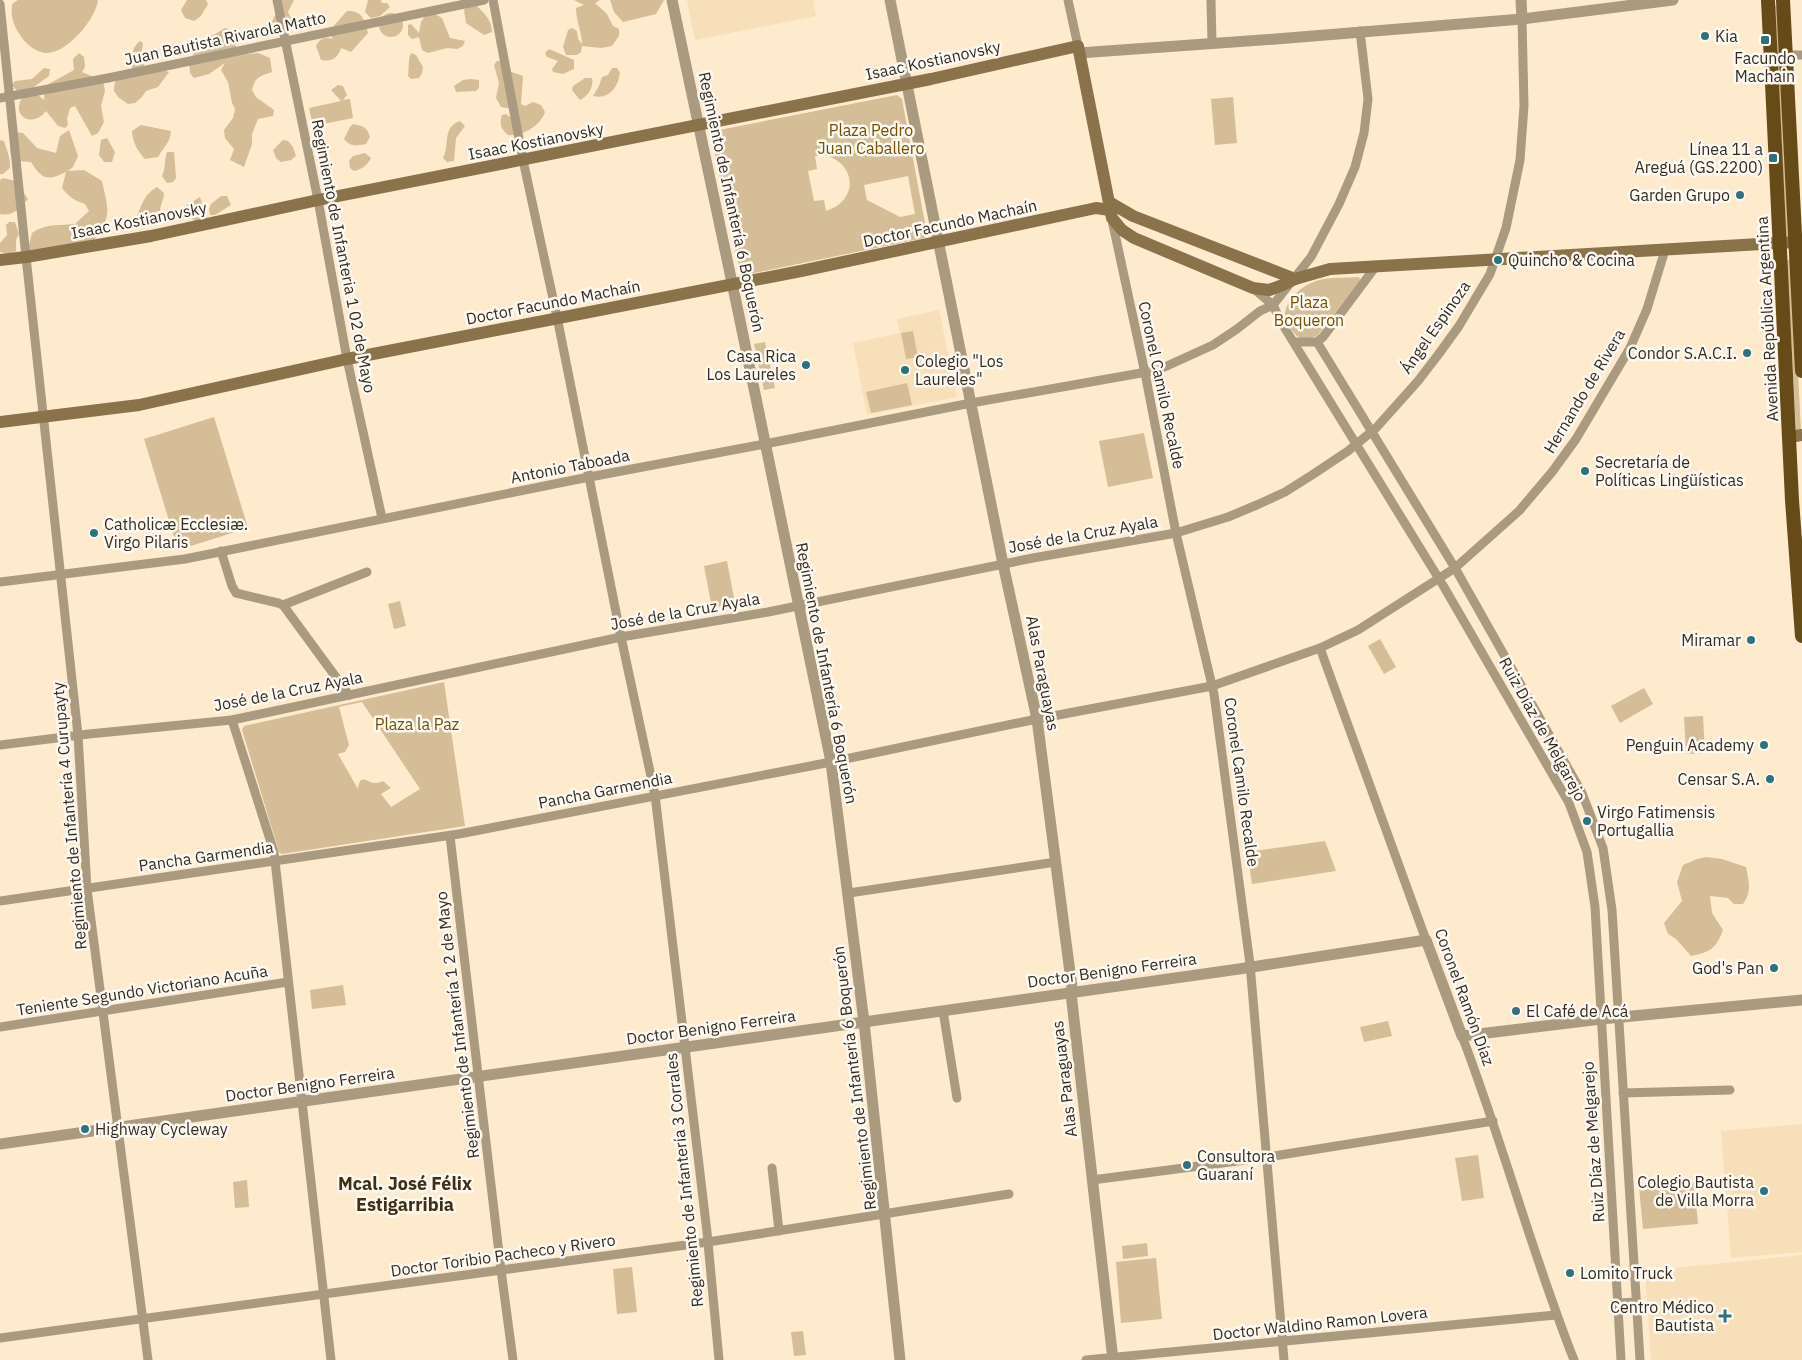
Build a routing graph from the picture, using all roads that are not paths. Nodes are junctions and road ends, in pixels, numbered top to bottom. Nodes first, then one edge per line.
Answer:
1 (277, 0) edge
2 (484, 0) edge
3 (493, 0) edge
4 (672, 0) edge
5 (890, 0) edge
6 (1068, 0) edge
7 (1211, 0) edge
8 (1521, 0) edge
9 (1673, 0) edge
10 (1768, 0) edge
11 (1783, 0) edge
12 (0, 4) edge
13 (1522, 19) junction
14 (1360, 31) junction
15 (286, 40) junction
16 (1212, 42) junction
17 (1078, 49) junction
18 (1786, 55) junction
19 (1802, 55) edge
20 (908, 83) junction
21 (5, 97) edge
22 (699, 124) junction
23 (523, 160) junction
24 (318, 200) junction
25 (1110, 210) junction
26 (938, 242) junction
27 (1780, 242) junction
28 (1795, 242) junction
29 (1665, 250) junction
30 (26, 257) junction
31 (0, 260) edge
32 (1495, 260) junction
33 (1376, 266) junction
34 (1295, 279) junction
35 (733, 284) junction
36 (1253, 288) junction
37 (1273, 305) junction
38 (558, 317) junction
39 (1800, 334) junction
40 (1294, 342) junction
41 (1316, 342) junction
42 (348, 358) junction
43 (1802, 371) edge
44 (1145, 373) junction
45 (971, 403) junction
46 (43, 417) junction
47 (0, 422) edge
48 (1371, 432) junction
49 (1796, 436) edge
50 (765, 444) junction
51 (1356, 445) junction
52 (589, 477) junction
53 (382, 518) junction
54 (1176, 533) junction
55 (221, 552) junction
56 (1004, 564) junction
57 (1455, 568) junction
58 (367, 572) dead end
59 (61, 574) junction
60 (1438, 579) junction
61 (0, 582) edge
62 (1800, 582) edge
63 (282, 605) junction
64 (799, 605) junction
65 (1802, 636) edge
66 (621, 637) junction
67 (1320, 648) junction
68 (1212, 686) junction
69 (349, 695) junction
70 (1037, 719) junction
71 (232, 720) junction
72 (78, 735) junction
73 (0, 745) edge
74 (1557, 751) junction
75 (1544, 758) junction
76 (831, 762) junction
77 (655, 795) junction
78 (450, 836) junction
79 (275, 861) junction
80 (1056, 862) junction
81 (1607, 874) junction
82 (1590, 876) junction
83 (87, 889) junction
84 (848, 893) junction
85 (0, 901) edge
86 (1426, 940) junction
87 (1250, 967) junction
88 (288, 982) junction
89 (1071, 993) junction
90 (1802, 1000) edge
91 (943, 1010) junction
92 (103, 1011) junction
93 (1619, 1018) junction
94 (1601, 1019) junction
95 (864, 1022) junction
96 (0, 1027) edge
97 (1462, 1036) junction
98 (685, 1048) junction
99 (478, 1077) junction
100 (1730, 1090) dead end
101 (1623, 1094) junction
102 (957, 1098) dead end
103 (302, 1102) junction
104 (1493, 1121) junction
105 (119, 1127) junction
106 (0, 1144) edge
107 (1268, 1156) junction
108 (772, 1168) dead end
109 (1610, 1174) junction
110 (1628, 1174) junction
111 (1092, 1180) junction
112 (1009, 1194) dead end
113 (886, 1214) junction
114 (779, 1231) junction
115 (708, 1242) junction
116 (501, 1270) junction
117 (323, 1294) junction
118 (1637, 1302) junction
119 (1618, 1303) junction
120 (1556, 1314) junction
121 (143, 1318) junction
122 (0, 1338) edge
123 (1282, 1342) junction
124 (1113, 1359) edge
125 (148, 1360) edge
126 (331, 1360) edge
127 (513, 1360) edge
128 (719, 1360) edge
129 (900, 1360) edge
130 (1086, 1360) edge
131 (1284, 1360) edge
132 (1574, 1360) edge
133 (1621, 1360) edge
134 (1640, 1360) edge

1 - 15 street, Regimiento de Infanteria 1 02 de Mayo
2 - 15 street, Juan Bautista Rivarola Matto
3 - 23 street, Regimiento de Infantería 3 Corrales
4 - 22 street, Regimiento de Infantería 6 Boquerón
5 - 20 street, Alas Paraguayas
6 - 17 street, Coronel Camilo Recalde
7 - 16 street
8 - 13 street, Ángel Espinoza
9 - 13 street
10 - 27 highway, Avenida República Argentina
11 - 18 highway, Avenida República Argentina
12 - 21 street, Regimiento de Infantería 4 Curupayty
13 - 14 street
13 - 32 street, Ángel Espinoza
14 - 16 street
14 - 34 street, Antonio Taboada
15 - 21 street, Juan Bautista Rivarola Matto
15 - 24 street, Regimiento de Infanteria 1 02 de Mayo
16 - 17 street
17 - 20 main road, Isaac Kostianovsky
17 - 25 main road, Coronel Camilo Recalde
18 - 19 street
18 - 28 highway, Avenida República Argentina
20 - 22 main road, Isaac Kostianovsky
20 - 26 street, Alas Paraguayas
21 - 30 street, Regimiento de Infantería 4 Curupayty
22 - 23 main road, Isaac Kostianovsky
22 - 35 street, Regimiento de Infantería 6 Boquerón
23 - 24 main road, Isaac Kostianovsky
23 - 38 street, Regimiento de Infantería 3 Corrales
24 - 30 main road, Isaac Kostianovsky
24 - 42 street, Regimiento de Infanteria 1 02 de Mayo
25 - 26 main road, Doctor Facundo Machaín
25 - 34 main road
25 - 36 main road
25 - 44 street, Coronel Camilo Recalde
26 - 35 main road, Doctor Facundo Machaín
26 - 45 street, Alas Paraguayas
27 - 28 main road
27 - 29 main road
27 - 39 highway
27 - 49 highway, Avenida República Argentina
28 - 39 highway, Avenida República Argentina
29 - 32 main road
29 - 57 street, Hernando de Rivera
30 - 31 main road, Isaac Kostianovsky
30 - 46 street, Regimiento de Infantería 4 Curupayty
32 - 33 main road
32 - 48 street, Ángel Espinoza
33 - 34 main road
33 - 41 street
34 - 36 main road
34 - 37 street, Antonio Taboada
35 - 38 main road, Doctor Facundo Machaín
35 - 50 street, Regimiento de Infantería 6 Boquerón
36 - 37 street, Ruiz Díaz de Melgarejo
37 - 40 street, Ruiz Díaz de Melgarejo
37 - 44 street, Antonio Taboada
38 - 42 main road, Doctor Facundo Machaín
38 - 52 street, Regimiento de Infantería 3 Corrales
39 - 43 highway, Avenida República Argentina
40 - 41 street
40 - 51 street, Ruiz Díaz de Melgarejo
41 - 48 street, Ruiz Díaz de Melgarejo
42 - 46 main road, Doctor Facundo Machaín
42 - 53 street, Regimiento de Infanteria 1 02 de Mayo
44 - 45 street, Antonio Taboada
44 - 54 street, Coronel Camilo Recalde
45 - 50 street, Antonio Taboada
45 - 56 street, Alas Paraguayas
46 - 47 main road, Doctor Facundo Machaín
46 - 59 street, Regimiento de Infantería 4 Curupayty
48 - 51 street, Ángel Espinoza
48 - 57 street, Ruiz Díaz de Melgarejo
49 - 62 highway, Avenida República Argentina
50 - 52 street, Antonio Taboada
50 - 64 street, Regimiento de Infantería 6 Boquerón
51 - 54 street, José de la Cruz Ayala
51 - 60 street, Ruiz Díaz de Melgarejo
52 - 53 street, Antonio Taboada
52 - 66 street, Regimiento de Infantería 3 Corrales
53 - 55 street, Antonio Taboada
54 - 56 street, José de la Cruz Ayala
54 - 68 street, Coronel Camilo Recalde
55 - 59 street, Antonio Taboada
55 - 63 street
56 - 64 street, José de la Cruz Ayala
56 - 70 street, Alas Paraguayas
57 - 60 street, Hernando de Rivera
57 - 74 street, Ruiz Díaz de Melgarejo
58 - 63 street
59 - 61 street, Antonio Taboada
59 - 72 street, Regimiento de Infantería 4 Curupayty
60 - 67 street, Hernando de Rivera
60 - 75 street, Ruiz Díaz de Melgarejo
62 - 65 highway, Avenida República Argentina
63 - 69 street
64 - 66 street, José de la Cruz Ayala
64 - 76 street, Regimiento de Infantería 6 Boquerón
66 - 69 street, José de la Cruz Ayala
66 - 77 street, Regimiento de Infantería 3 Corrales
67 - 68 street, Hernando de Rivera
67 - 86 street, Coronel Ramón Díaz
68 - 70 street, Pancha Garmendia
68 - 87 street, Coronel Camilo Recalde
69 - 71 street, José de la Cruz Ayala
70 - 76 street, Pancha Garmendia
70 - 80 street, Alas Paraguayas
71 - 72 street, José de la Cruz Ayala
71 - 79 street
72 - 73 street, José de la Cruz Ayala
72 - 83 street, Regimiento de Infantería 4 Curupayty
74 - 75 street
74 - 81 street, Ruiz Díaz de Melgarejo
75 - 82 street, Ruiz Díaz de Melgarejo
76 - 77 street, Pancha Garmendia
76 - 84 street, Regimiento de Infantería 6 Boquerón
77 - 78 street, Pancha Garmendia
77 - 98 street, Regimiento de Infantería 3 Corrales
78 - 79 street, Pancha Garmendia
78 - 99 street, Regimiento de Infantería 1 2 de Mayo
79 - 83 street, Pancha Garmendia
79 - 88 street
80 - 84 street
80 - 89 street, Alas Paraguayas
81 - 82 street
81 - 93 street, Ruiz Díaz de Melgarejo
82 - 94 street, Ruiz Díaz de Melgarejo
83 - 85 street, Pancha Garmendia
83 - 92 street, Regimiento de Infantería 4 Curupayty
84 - 95 street, Regimiento de Infantería 6 Boquerón
86 - 87 street, Doctor Benigno Ferreira
86 - 97 street, Coronel Ramón Díaz
87 - 89 street, Doctor Benigno Ferreira
87 - 107 street, Coronel Camilo Recalde
88 - 92 street, Teniente Segundo Victoriano Acuña
88 - 103 street
89 - 91 street, Doctor Benigno Ferreira
89 - 111 street, Alas Paraguayas
90 - 93 street
91 - 95 street, Doctor Benigno Ferreira
91 - 102 street
92 - 96 street, Teniente Segundo Victoriano Acuña
92 - 105 street, Regimiento de Infantería 4 Curupayty
93 - 94 street
93 - 101 street, Ruiz Díaz de Melgarejo
94 - 97 street
94 - 109 street, Ruiz Díaz de Melgarejo
95 - 98 street, Doctor Benigno Ferreira
95 - 113 street, Regimiento de Infantería 6 Boquerón
97 - 104 street, Coronel Ramón Díaz
98 - 99 street, Doctor Benigno Ferreira
98 - 115 street, Regimiento de Infantería 3 Corrales
99 - 103 street, Doctor Benigno Ferreira
99 - 116 street, Regimiento de Infantería 1 2 de Mayo
100 - 101 street
101 - 110 street, Ruiz Díaz de Melgarejo
103 - 105 street, Doctor Benigno Ferreira
103 - 117 street
104 - 107 street
104 - 120 street, Coronel Ramón Díaz
105 - 106 street, Doctor Benigno Ferreira
105 - 121 street, Regimiento de Infantería 4 Curupayty
107 - 111 street
107 - 123 street, Coronel Camilo Recalde
108 - 114 street
109 - 110 street
109 - 119 street, Ruiz Díaz de Melgarejo
110 - 118 street, Ruiz Díaz de Melgarejo
111 - 124 street, Alas Paraguayas
112 - 113 street, Doctor Toribio Pacheco y Rivero
113 - 114 street, Doctor Toribio Pacheco y Rivero
113 - 129 street, Regimiento de Infantería 6 Boquerón
114 - 115 street, Doctor Toribio Pacheco y Rivero
115 - 116 street, Doctor Toribio Pacheco y Rivero
115 - 128 street, Regimiento de Infantería 3 Corrales
116 - 117 street, Doctor Toribio Pacheco y Rivero
116 - 127 street, Regimiento de Infantería 1 2 de Mayo
117 - 121 street, Doctor Toribio Pacheco y Rivero
117 - 126 street
118 - 119 street
118 - 134 street, Ruiz Díaz de Melgarejo
119 - 133 street, Ruiz Díaz de Melgarejo
120 - 123 street, Doctor Waldino Ramon Lovera
120 - 132 street, Coronel Ramón Díaz
121 - 122 street, Doctor Toribio Pacheco y Rivero
121 - 125 street, Regimiento de Infantería 4 Curupayty
123 - 124 street, Doctor Waldino Ramon Lovera
123 - 131 street, Coronel Camilo Recalde
124 - 130 street, Doctor Waldino Ramon Lovera

